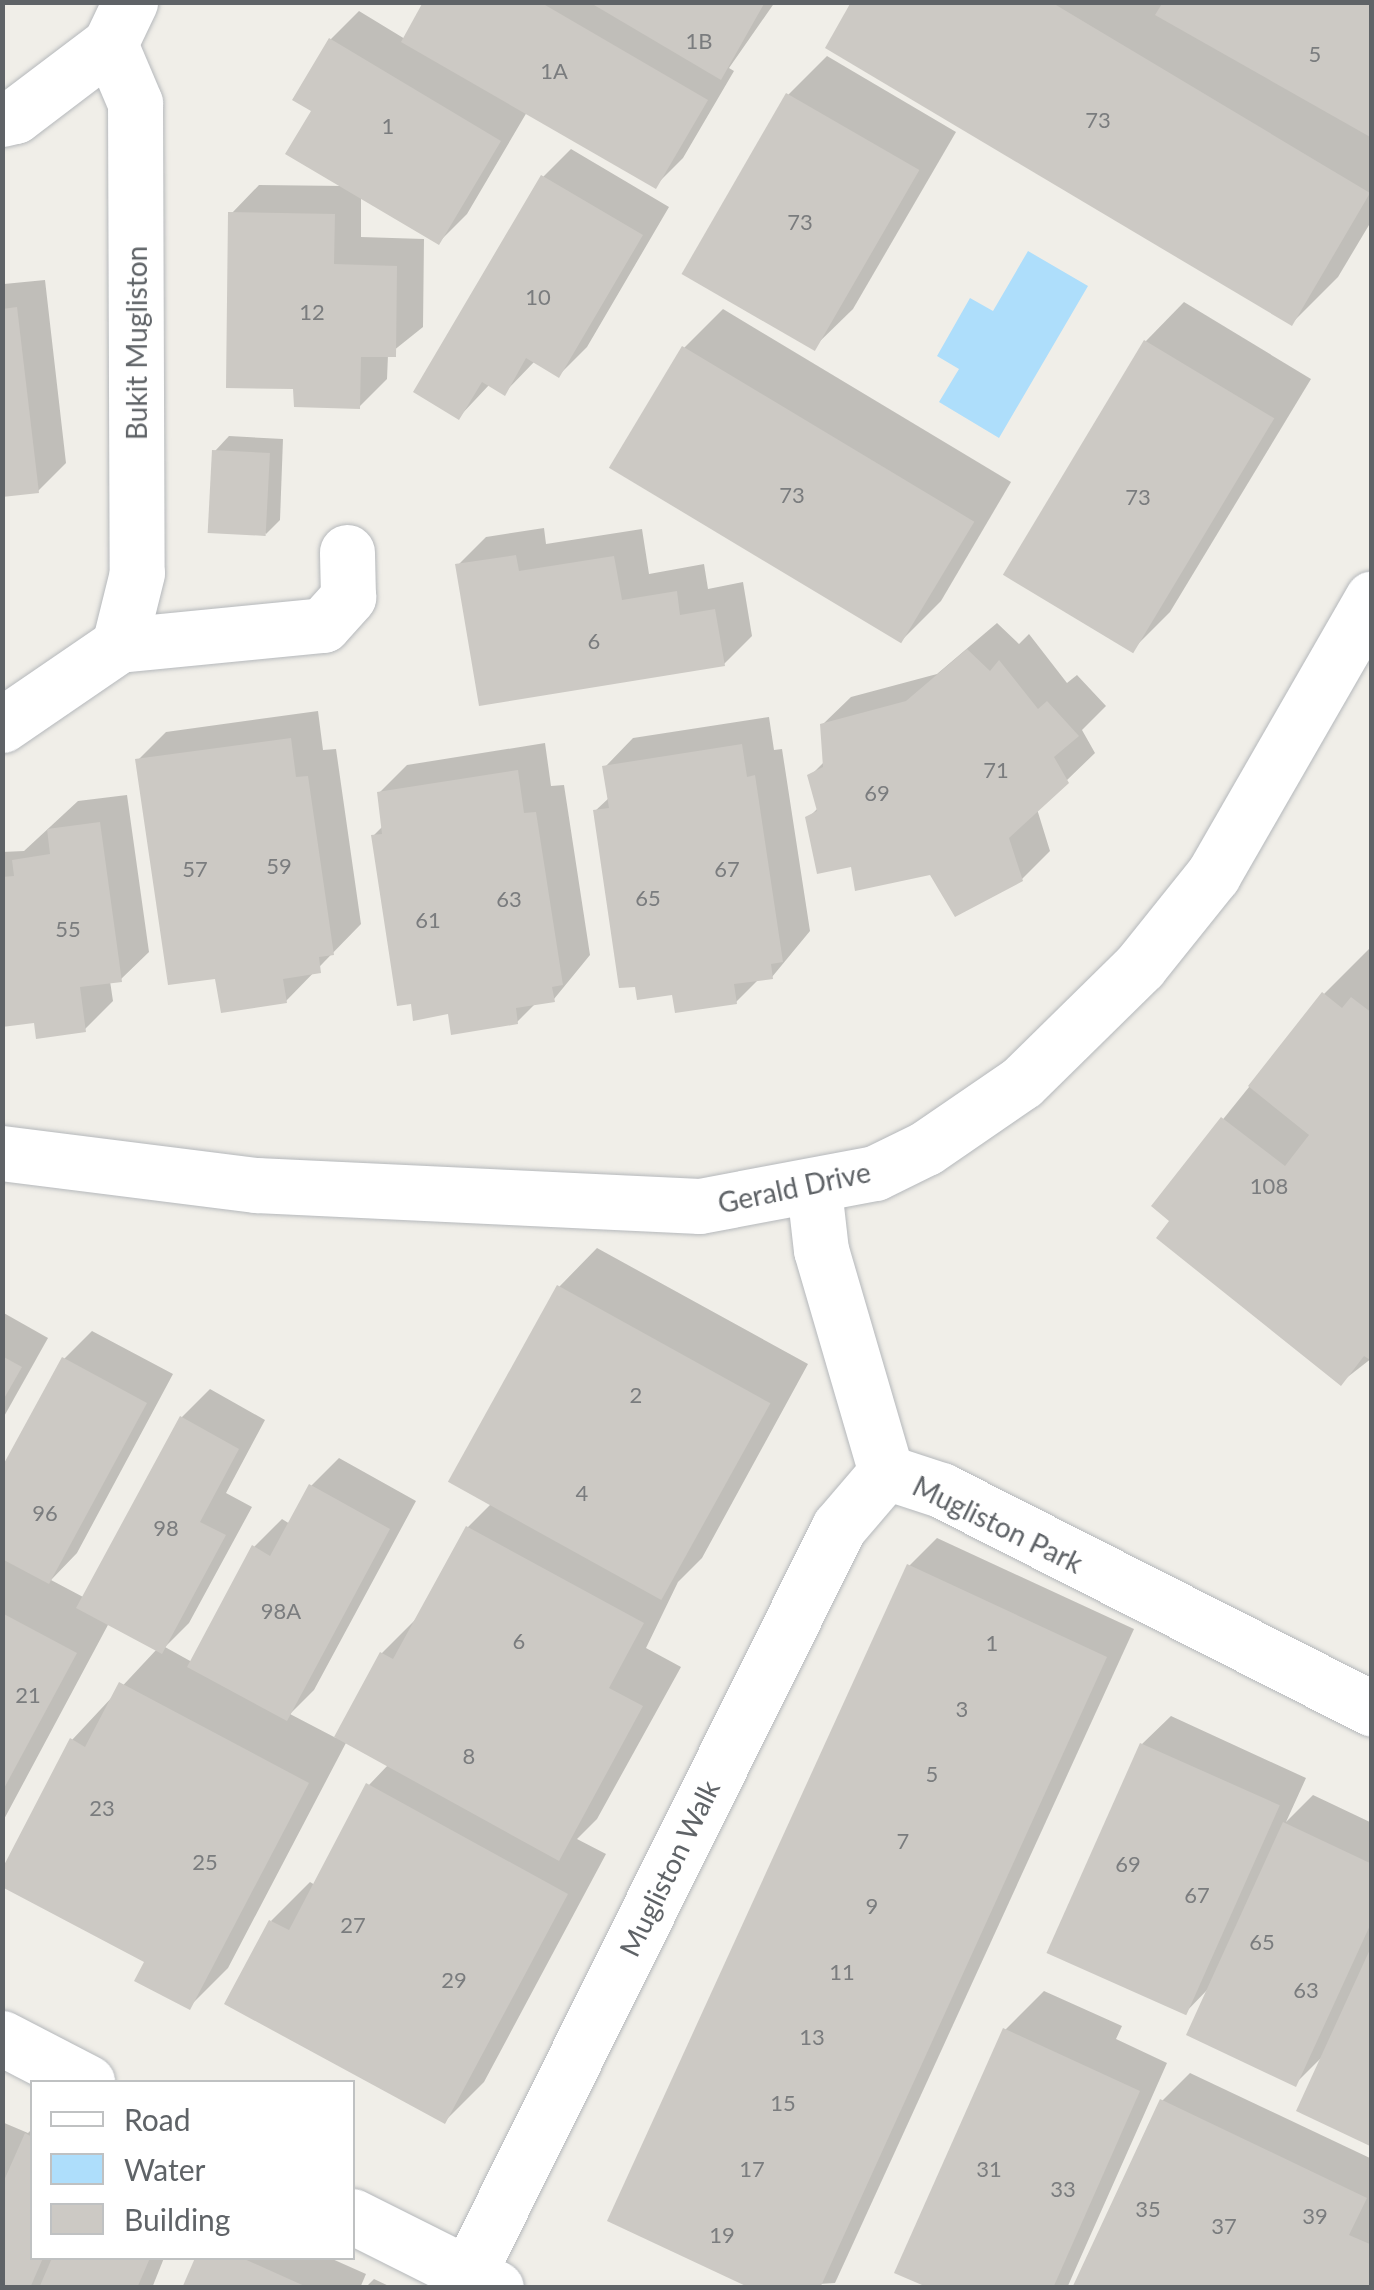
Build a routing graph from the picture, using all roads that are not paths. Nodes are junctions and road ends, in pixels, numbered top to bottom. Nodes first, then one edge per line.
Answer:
1 (120, 23) edge
2 (2, 119) edge
3 (347, 552) dead end
4 (1372, 599) edge
5 (119, 645) junction
6 (2, 725) edge
7 (2, 1152) edge
8 (814, 1188) junction
9 (886, 1472) junction
10 (1372, 1710) edge
11 (2, 2038) edge
12 (83, 2080) edge
13 (355, 2218) edge
14 (482, 2281) edge

1 - 2 street
1 - 5 street, Bukit Mugliston
3 - 5 street
4 - 8 street, Gerald Drive
5 - 6 street
7 - 8 street, Gerald Drive
8 - 9 street, Mugliston Park
9 - 10 street, Mugliston Park
9 - 14 street, Mugliston Walk
11 - 12 street
13 - 14 street

